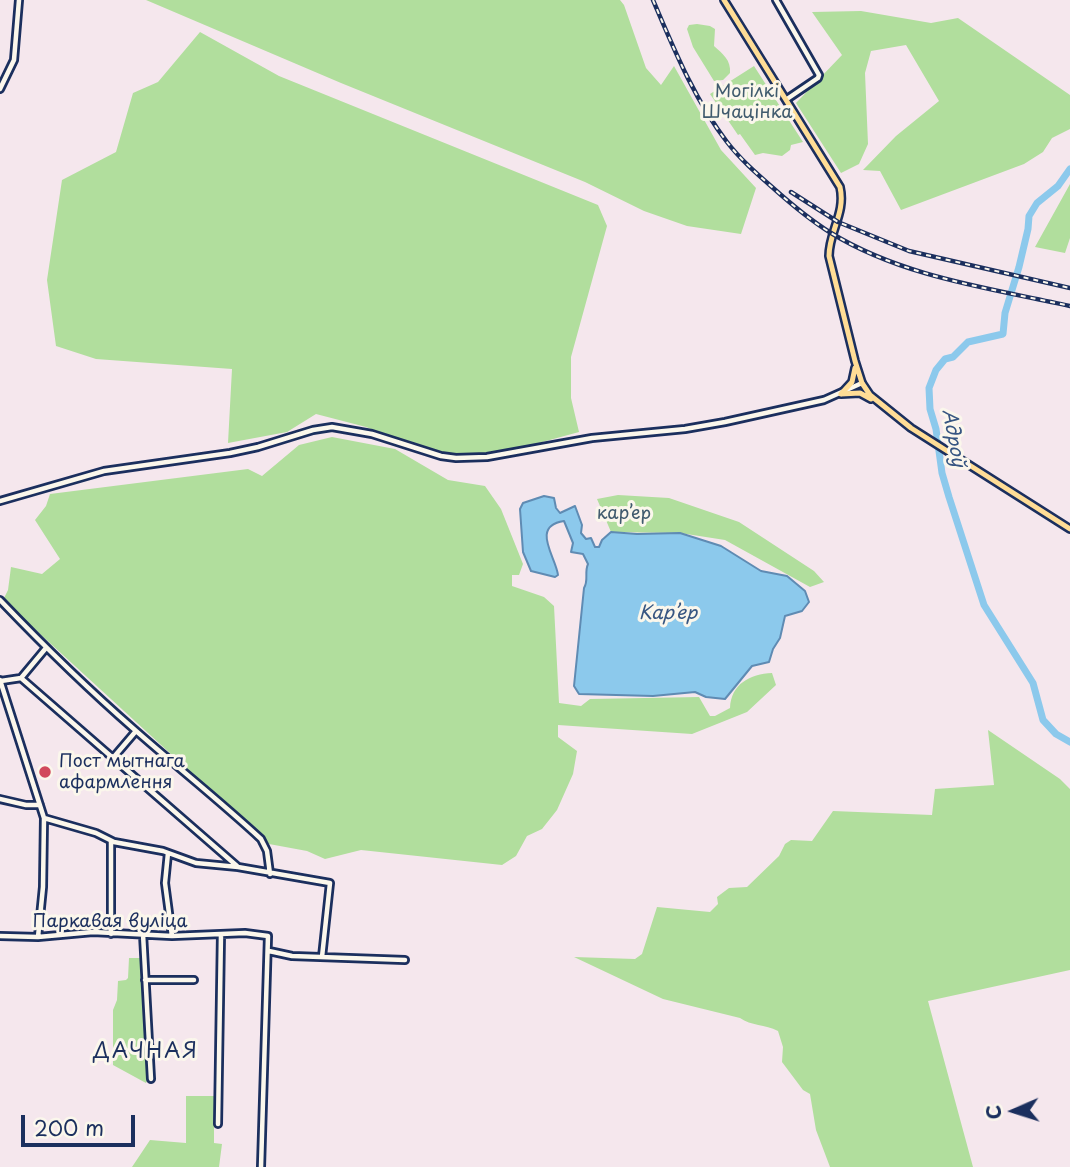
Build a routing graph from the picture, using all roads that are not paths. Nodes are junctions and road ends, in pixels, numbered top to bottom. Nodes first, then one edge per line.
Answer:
1 (19, 0) edge
2 (724, 0) edge
3 (776, 0) edge
4 (0, 89) edge
5 (787, 99) junction
6 (855, 361) junction
7 (864, 386) junction
8 (844, 394) junction
9 (878, 404) junction
10 (0, 501) edge
11 (1070, 529) edge
12 (0, 600) edge
13 (47, 648) junction
14 (22, 678) junction
15 (1, 684) edge
16 (136, 731) junction
17 (113, 758) junction
18 (0, 799) edge
19 (40, 805) junction
20 (44, 818) junction
21 (111, 841) junction
22 (168, 853) junction
23 (230, 860) junction
24 (227, 867) junction
25 (237, 867) junction
26 (270, 874) junction
27 (111, 934) junction
28 (143, 934) junction
29 (221, 934) junction
30 (0, 936) edge
31 (172, 936) junction
32 (38, 937) junction
33 (269, 951) junction
34 (322, 957) junction
35 (405, 960) dead end
36 (145, 980) junction
37 (194, 980) dead end
38 (151, 1079) dead end
39 (218, 1124) dead end
40 (261, 1167) edge

1 - 4 street
2 - 5 main road
3 - 5 street
5 - 6 main road
6 - 7 main road
6 - 8 main road
7 - 8 street
7 - 9 main road
8 - 9 main road
8 - 10 street
9 - 11 main road
12 - 13 street
13 - 14 street
13 - 16 street
14 - 15 street
14 - 17 street
15 - 19 street
16 - 17 street
16 - 26 street
17 - 23 street
18 - 19 street
19 - 20 street
20 - 21 street
20 - 32 street
21 - 22 street
21 - 27 street
22 - 24 street
22 - 31 street
23 - 24 street
23 - 25 street
24 - 25 street
25 - 26 street
26 - 34 street
27 - 28 street, Паркавая вуліца
27 - 32 street, Паркавая вуліца
28 - 31 street, Паркавая вуліца
28 - 36 street
29 - 31 street, Паркавая вуліца
29 - 33 street, Паркавая вуліца
29 - 39 street
30 - 32 street, Паркавая вуліца
33 - 34 street
33 - 40 street
34 - 35 street
36 - 37 street
36 - 38 street

